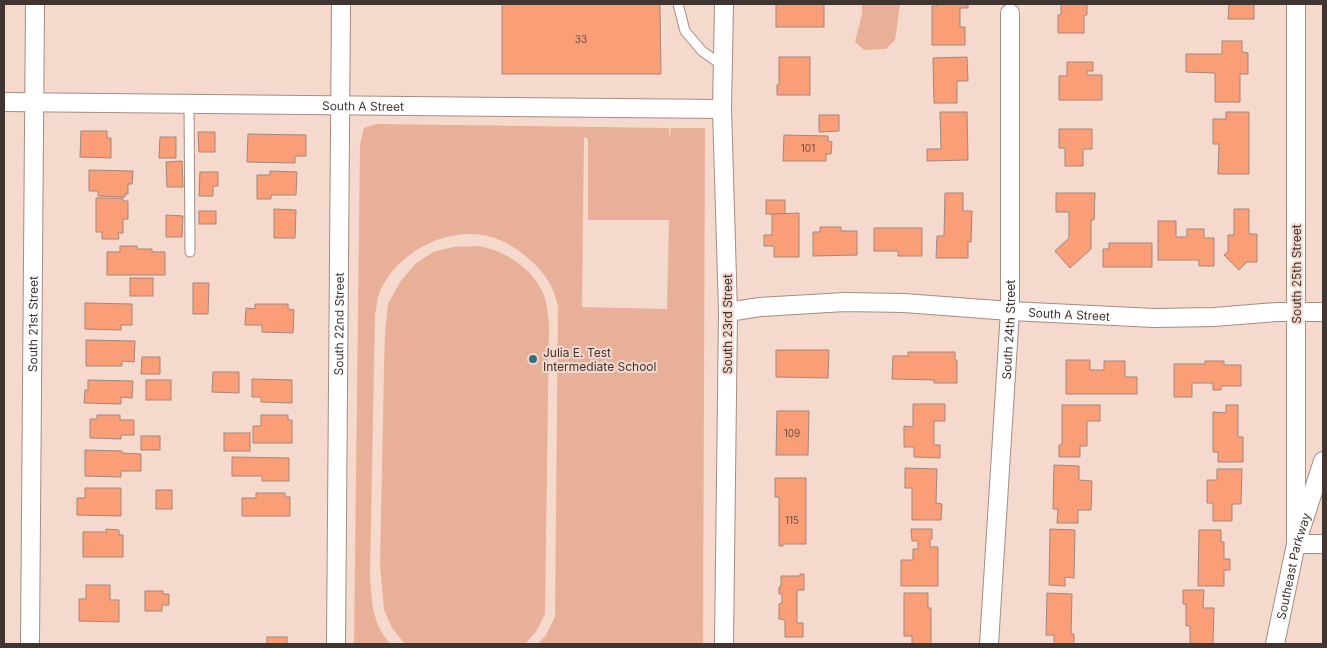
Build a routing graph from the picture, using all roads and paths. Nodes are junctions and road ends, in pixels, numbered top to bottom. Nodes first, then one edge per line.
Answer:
1 (34, 4) edge
2 (341, 4) edge
3 (678, 4) edge
4 (724, 4) edge
5 (1296, 4) edge
6 (1010, 13) dead end
7 (723, 66) junction
8 (4, 102) edge
9 (34, 102) junction
10 (189, 103) junction
11 (340, 105) junction
12 (722, 109) junction
13 (190, 252) dead end
14 (1010, 311) junction
15 (728, 312) junction
16 (1296, 312) junction
17 (1323, 312) edge
18 (1323, 461) edge
19 (1296, 544) junction
20 (1323, 544) edge
21 (30, 644) edge
22 (336, 644) edge
23 (724, 644) edge
24 (989, 644) edge
25 (1275, 644) edge

1 - 9 street, South 21st Street
2 - 11 street, South 22nd Street
3 - 7 lane
4 - 7 street, South 23rd Street
5 - 16 street, South 25th Street
6 - 14 street, South 24th Street
7 - 12 street, South 23rd Street
8 - 9 street, South A Street
9 - 10 street, South A Street
9 - 21 street, South 21st Street
10 - 11 street, South A Street
10 - 13 lane
11 - 12 street, South A Street
11 - 22 street, South 22nd Street
12 - 15 street, South 23rd Street
14 - 15 street, South A Street
14 - 16 street, South A Street
14 - 24 street, South 24th Street
15 - 23 street, South 23rd Street
16 - 17 street, South A Street
16 - 19 street, South 25th Street
18 - 19 street, Southeast Parkway
19 - 20 street
19 - 25 street, Southeast Parkway

